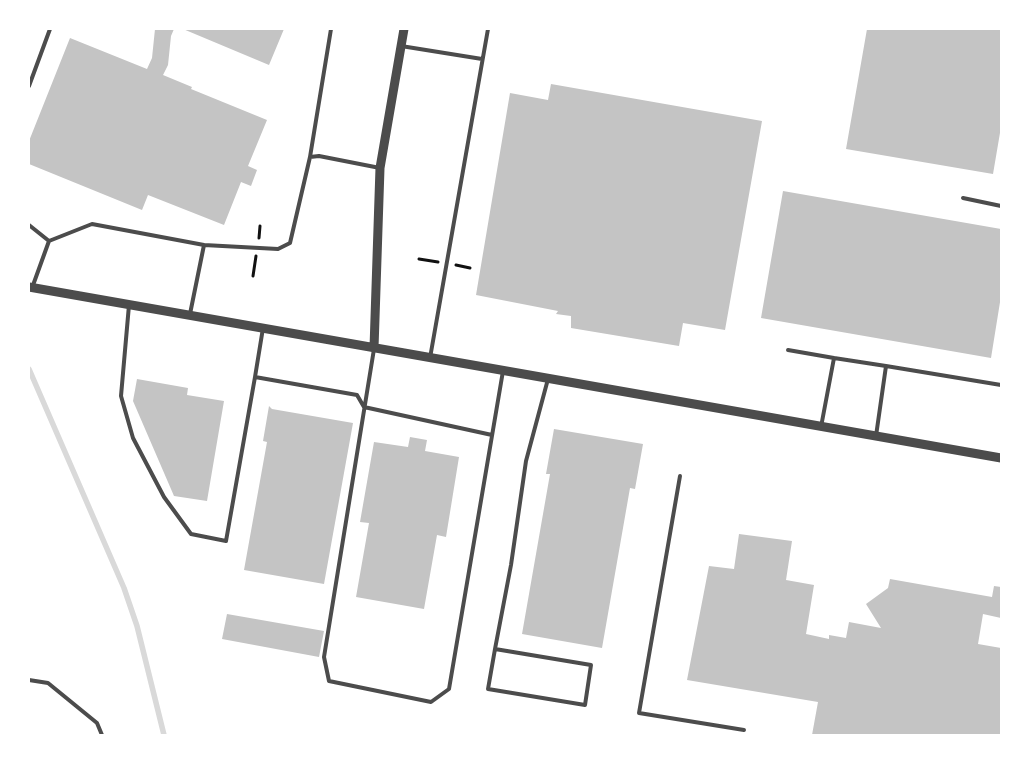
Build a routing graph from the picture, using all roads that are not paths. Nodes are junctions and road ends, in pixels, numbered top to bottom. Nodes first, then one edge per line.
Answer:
1 (50, 29) edge
2 (330, 29) edge
3 (404, 29) edge
4 (488, 29) edge
5 (401, 46) junction
6 (482, 59) junction
7 (29, 86) edge
8 (310, 158) junction
9 (380, 168) junction
10 (963, 198) dead end
11 (1001, 206) edge
12 (29, 225) edge
13 (49, 241) junction
14 (204, 246) junction
15 (30, 287) edge
16 (130, 305) junction
17 (190, 315) junction
18 (263, 328) junction
19 (374, 348) junction
20 (788, 350) dead end
21 (430, 358) junction
22 (834, 358) junction
23 (886, 366) junction
24 (503, 371) junction
25 (255, 377) junction
26 (548, 379) junction
27 (1001, 385) edge
28 (364, 407) junction
29 (821, 427) junction
30 (492, 435) junction
31 (876, 436) junction
32 (1001, 458) edge
33 (680, 476) dead end
34 (496, 649) junction
35 (29, 680) edge
36 (744, 730) dead end
37 (102, 735) edge

1 - 7 lane
2 - 8 lane
3 - 5 street
4 - 6 lane
5 - 6 lane
5 - 9 street
6 - 21 lane
8 - 9 lane
8 - 14 lane
9 - 19 street
10 - 11 lane
12 - 13 lane
13 - 14 lane
13 - 15 lane
14 - 17 lane
15 - 16 street
16 - 17 street
16 - 25 lane
17 - 18 street
18 - 19 street
18 - 25 lane
19 - 21 street
19 - 28 lane
20 - 22 lane
21 - 24 street
22 - 23 lane
22 - 29 lane
23 - 27 lane
23 - 31 lane
24 - 26 street
24 - 30 lane
25 - 28 lane
26 - 29 street
26 - 34 lane
28 - 30 lane
28 - 30 lane
29 - 31 street
31 - 32 street
33 - 36 lane
34 - 34 lane
35 - 37 lane

